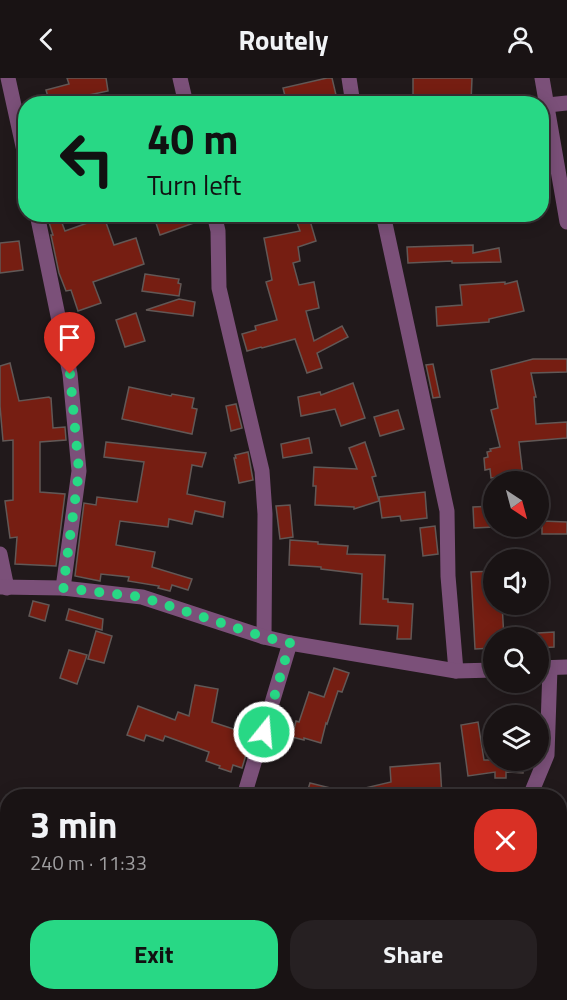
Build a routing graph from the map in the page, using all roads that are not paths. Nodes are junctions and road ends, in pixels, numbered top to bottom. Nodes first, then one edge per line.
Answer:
1 (8, 78) edge
2 (180, 78) edge
3 (349, 78) edge
4 (542, 78) edge
5 (184, 96) edge
6 (352, 96) edge
7 (546, 96) edge
8 (567, 103) edge
9 (549, 105) edge
10 (549, 111) edge
11 (18, 124) edge
12 (39, 222) edge
13 (216, 222) edge
14 (385, 222) edge
15 (567, 222) edge
16 (0, 554) edge
17 (4, 588) edge
18 (63, 588) junction
19 (264, 637) junction
20 (290, 643) junction
21 (567, 667) edge
22 (549, 668) edge
23 (483, 669) edge
24 (456, 670) junction
25 (545, 693) edge
26 (246, 789) edge
27 (533, 789) edge

1 - 11 street
2 - 5 street
3 - 6 street
4 - 7 street
8 - 9 street
10 - 15 street
12 - 18 street
13 - 19 street
14 - 24 street
16 - 17 street
17 - 18 street
18 - 19 street
19 - 20 street
20 - 24 street
20 - 26 street
21 - 22 street
23 - 24 street
25 - 27 street

